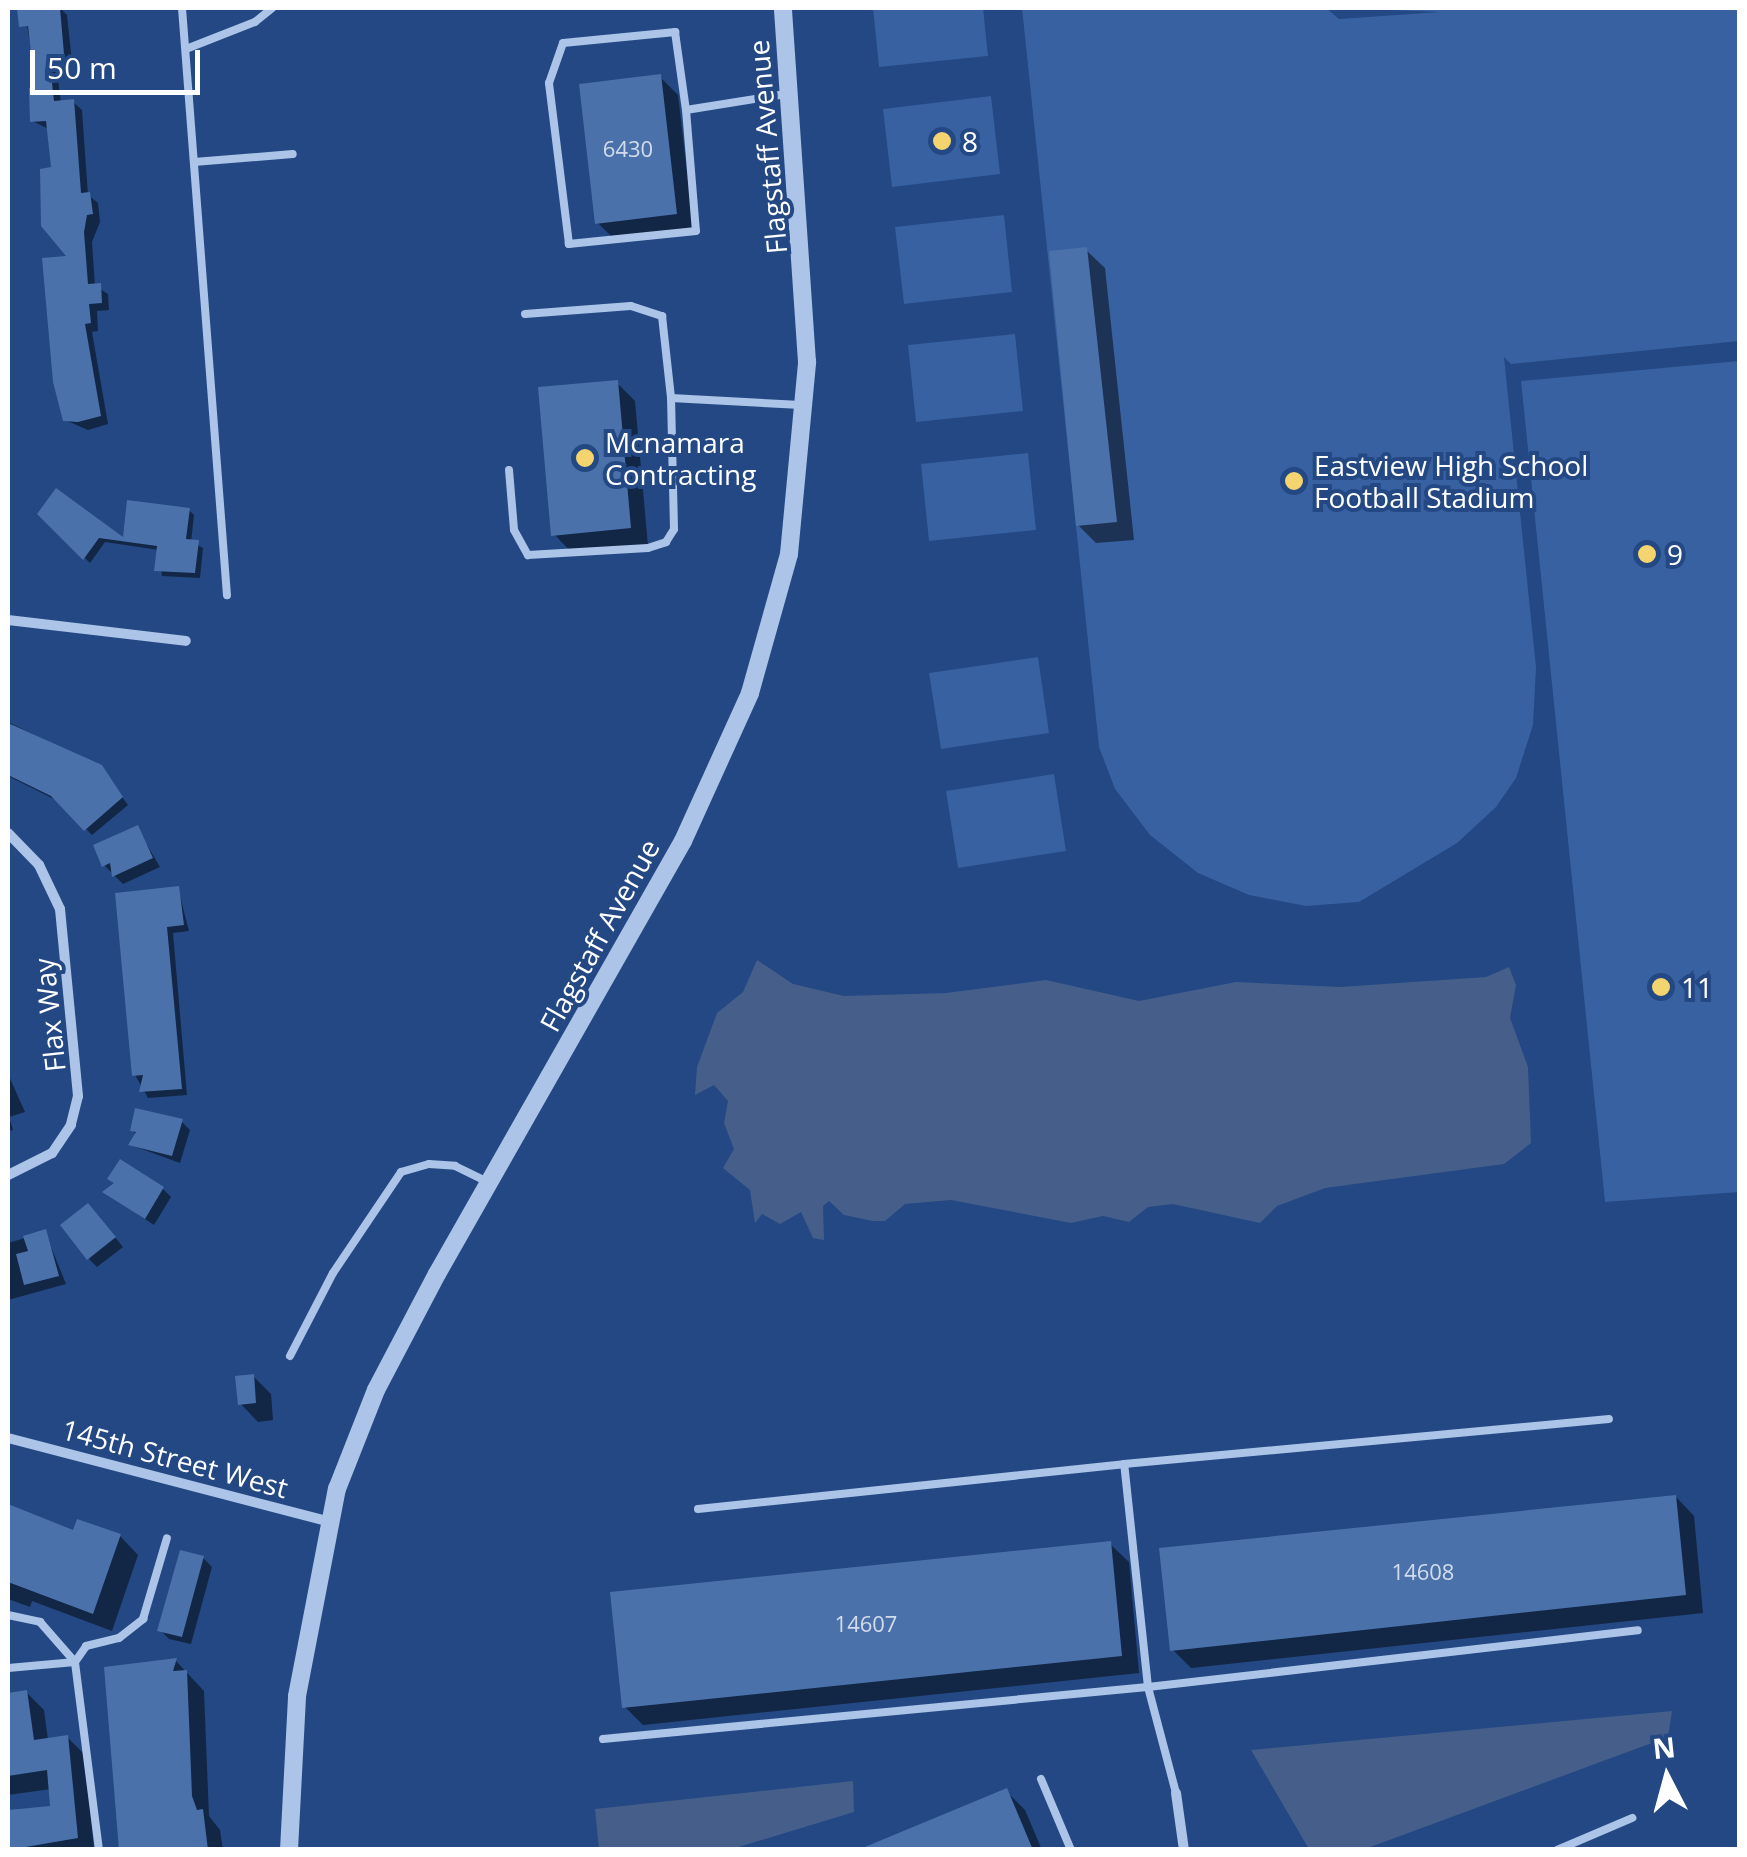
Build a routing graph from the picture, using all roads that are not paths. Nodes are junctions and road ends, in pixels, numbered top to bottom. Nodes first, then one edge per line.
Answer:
1 (182, 8) edge
2 (272, 8) edge
3 (783, 8) edge
4 (186, 50) junction
5 (790, 94) junction
6 (686, 110) junction
7 (293, 154) dead end
8 (194, 162) junction
9 (525, 314) dead end
10 (671, 398) junction
11 (803, 405) junction
12 (509, 470) dead end
13 (228, 596) dead end
14 (8, 620) edge
15 (186, 641) dead end
16 (8, 833) edge
17 (8, 1176) edge
18 (490, 1183) junction
19 (290, 1356) dead end
20 (1609, 1419) dead end
21 (8, 1438) edge
22 (1124, 1464) junction
23 (698, 1509) dead end
24 (330, 1522) junction
25 (167, 1538) dead end
26 (8, 1615) edge
27 (1638, 1630) dead end
28 (75, 1662) junction
29 (8, 1668) edge
30 (1148, 1688) junction
31 (603, 1739) dead end
32 (1041, 1779) dead end
33 (1176, 1793) joint
34 (1632, 1818) dead end
35 (99, 1850) edge
36 (290, 1850) edge
37 (1071, 1850) edge
38 (1184, 1850) edge
39 (1557, 1850) edge

1 - 4 lane
2 - 4 lane
3 - 5 street, Flagstaff Avenue
4 - 8 lane
5 - 6 lane
5 - 11 street, Flagstaff Avenue
6 - 6 lane
7 - 8 lane
8 - 13 lane
9 - 10 lane
10 - 11 lane
10 - 12 lane
11 - 18 street, Flagstaff Avenue
14 - 15 street
16 - 17 street, Flax Way
18 - 19 lane
18 - 24 street, Flagstaff Avenue
20 - 22 lane
21 - 24 street, 145th Street West
22 - 23 lane
22 - 30 lane
24 - 36 street, Flagstaff Avenue
25 - 28 lane
26 - 28 lane
27 - 30 lane
28 - 29 lane
28 - 35 lane
30 - 31 lane
30 - 33 lane
32 - 37 lane
33 - 38 street
34 - 39 lane

